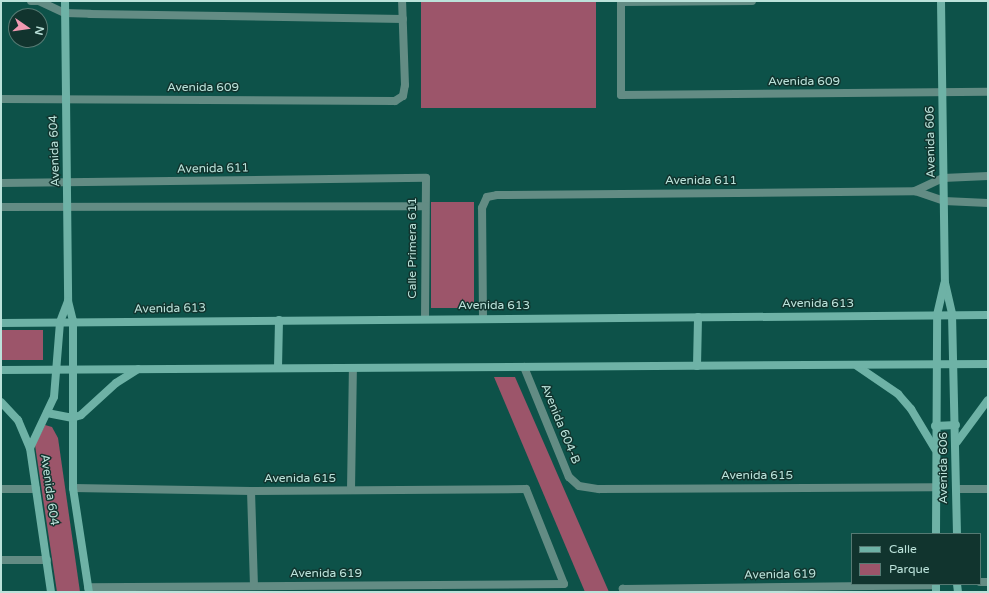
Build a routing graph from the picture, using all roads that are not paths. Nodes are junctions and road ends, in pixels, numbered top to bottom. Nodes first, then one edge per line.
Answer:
1 (31, 1) edge
2 (39, 1) edge
3 (65, 1) edge
4 (402, 1) edge
5 (752, 1) edge
6 (941, 1) edge
7 (65, 13) junction
8 (403, 19) junction
9 (988, 92) edge
10 (942, 93) junction
11 (1, 99) edge
12 (66, 100) junction
13 (988, 176) edge
14 (426, 178) joint
15 (943, 178) junction
16 (1, 183) edge
17 (68, 183) junction
18 (915, 191) junction
19 (944, 201) junction
20 (988, 203) edge
21 (425, 206) junction
22 (1, 207) edge
23 (69, 209) junction
24 (945, 283) junction
25 (68, 301) junction
26 (952, 314) junction
27 (937, 315) junction
28 (988, 315) edge
29 (698, 317) junction
30 (425, 318) junction
31 (483, 318) junction
32 (279, 320) junction
33 (73, 321) junction
34 (60, 322) junction
35 (1, 323) edge
36 (954, 364) junction
37 (988, 364) edge
38 (935, 365) junction
39 (697, 366) junction
40 (856, 366) junction
41 (524, 367) junction
42 (278, 368) junction
43 (353, 368) junction
44 (73, 369) junction
45 (139, 369) junction
46 (1, 370) edge
47 (58, 370) junction
48 (988, 400) edge
49 (1, 402) edge
50 (47, 413) junction
51 (72, 418) junction
52 (956, 425) junction
53 (935, 426) junction
54 (957, 442) junction
55 (30, 448) junction
56 (935, 450) junction
57 (579, 486) joint
58 (935, 487) junction
59 (73, 488) junction
60 (1, 489) edge
61 (36, 489) junction
62 (956, 489) junction
63 (988, 489) edge
64 (351, 490) junction
65 (251, 491) junction
66 (936, 533) edge
67 (957, 533) edge
68 (1, 560) edge
69 (47, 560) junction
70 (564, 584) joint
71 (254, 586) junction
72 (936, 587) edge
73 (346, 589) edge
74 (88, 590) edge
75 (624, 590) edge
76 (51, 592) edge

1 - 2 street
2 - 7 street
3 - 7 street, Avenida 604
4 - 8 street
5 - 10 street, Avenida 609
6 - 10 street, Avenida 606
7 - 8 street
7 - 12 street, Avenida 604
8 - 12 street, Avenida 609
9 - 10 street, Avenida 609
10 - 15 street, Avenida 606
11 - 12 street, Avenida 609
12 - 17 street, Avenida 604
13 - 15 street, Avenida 611
14 - 17 street, Avenida 611
14 - 21 street, Calle Primera 611
15 - 18 street, Avenida 611
15 - 19 street, Avenida 606
16 - 17 street, Avenida 611
17 - 23 street, Avenida 604
18 - 19 street, Avenida 611
18 - 31 street, Avenida 611
19 - 20 street, Avenida 611
19 - 24 street, Avenida 606
21 - 23 street
21 - 30 street, Calle Primera 611
22 - 23 street
23 - 25 street, Avenida 604
24 - 26 street, Avenida 606
24 - 27 street, Avenida 606
25 - 33 street, Avenida 604
25 - 34 street, Avenida 604
26 - 27 street, Avenida 613
26 - 28 street, Avenida 613
26 - 36 street, Avenida 606
27 - 29 street, Avenida 613
27 - 38 street, Avenida 606
29 - 31 street, Avenida 613
29 - 39 street
30 - 31 street, Avenida 613
30 - 32 street, Avenida 613
32 - 33 street, Avenida 613
32 - 42 street
33 - 34 street, Avenida 613
33 - 44 street, Avenida 604
34 - 35 street, Avenida 613
34 - 47 street, Avenida 604
36 - 37 street
36 - 38 street
36 - 52 street, Avenida 606
38 - 40 street
38 - 53 street, Avenida 606
39 - 40 street
39 - 41 street
40 - 56 street
41 - 43 street
41 - 57 street, Avenida 604-B
42 - 43 street
42 - 45 street
43 - 64 street
44 - 45 street
44 - 47 street
44 - 51 street, Avenida 604
45 - 51 street
46 - 47 street
47 - 50 street, Avenida 604
48 - 54 street
49 - 55 street
50 - 51 street
50 - 55 street, Avenida 604
51 - 59 street, Avenida 604
52 - 53 street
52 - 54 street, Avenida 606
53 - 56 street, Avenida 606
54 - 62 street, Avenida 606
55 - 61 street, Avenida 604
56 - 58 street, Avenida 606
57 - 58 street, Avenida 615
58 - 66 street, Avenida 606
59 - 65 street, Avenida 615
59 - 74 street, Avenida 604
60 - 61 street
61 - 69 street, Avenida 604
62 - 63 street
62 - 67 street, Avenida 606
64 - 65 street, Avenida 615
64 - 70 street, Avenida 615
65 - 71 street
68 - 69 street
69 - 76 street, Avenida 604
70 - 73 street, Avenida 619
71 - 73 street, Avenida 619
71 - 74 street, Avenida 619
72 - 75 street, Avenida 619

